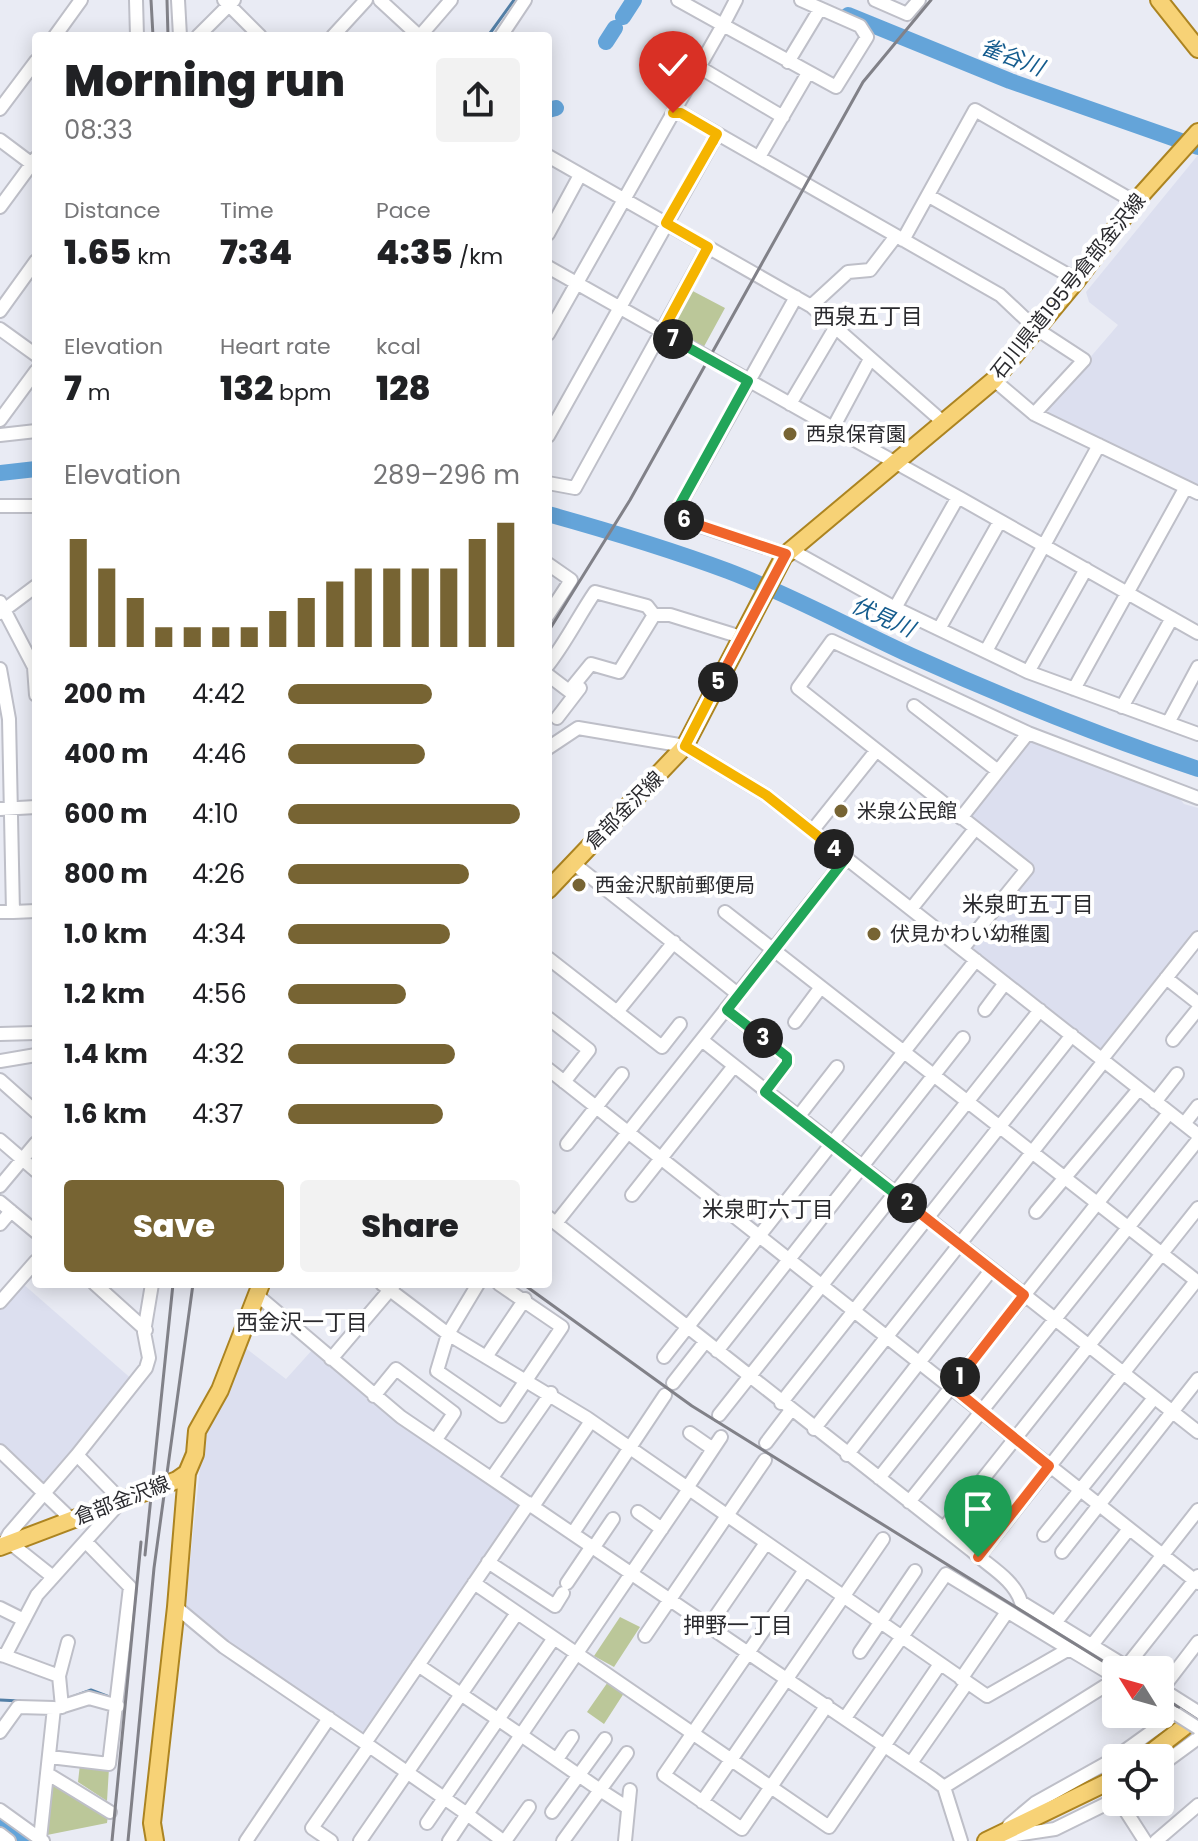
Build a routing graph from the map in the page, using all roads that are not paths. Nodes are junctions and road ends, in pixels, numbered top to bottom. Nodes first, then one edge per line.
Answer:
1 (81, 0) edge
2 (136, 0) edge
3 (178, 0) edge
4 (366, 0) edge
5 (380, 0) edge
6 (451, 0) edge
7 (525, 0) edge
8 (678, 0) edge
9 (736, 0) edge
10 (801, 0) edge
11 (875, 0) edge
12 (919, 0) edge
13 (1159, 0) edge
14 (230, 2) edge
15 (820, 9) junction
16 (723, 25) junction
17 (58, 32) edge
18 (134, 32) edge
19 (180, 32) edge
20 (202, 32) edge
21 (256, 32) edge
22 (337, 32) edge
23 (416, 32) edge
24 (423, 32) edge
25 (504, 32) edge
26 (1198, 49) edge
27 (788, 62) junction
28 (32, 66) edge
29 (699, 67) junction
30 (808, 73) junction
31 (0, 109) edge
32 (673, 113) junction
33 (783, 117) junction
34 (717, 134) junction
35 (0, 140) edge
36 (1189, 141) edge
37 (759, 157) junction
38 (552, 158) edge
39 (32, 162) edge
40 (32, 166) edge
41 (580, 175) junction
42 (929, 196) junction
43 (623, 198) junction
44 (1135, 202) junction
45 (0, 207) edge
46 (666, 223) junction
47 (552, 227) edge
48 (900, 238) junction
49 (708, 247) junction
50 (32, 267) edge
51 (552, 269) edge
52 (1077, 280) junction
53 (577, 283) junction
54 (796, 297) junction
55 (811, 306) junction
56 (619, 307) junction
57 (0, 311) edge
58 (552, 327) edge
59 (835, 328) junction
60 (1035, 328) junction
61 (0, 329) edge
62 (662, 332) junction
63 (32, 352) edge
64 (870, 359) junction
65 (32, 376) edge
66 (994, 380) junction
67 (748, 381) junction
68 (790, 404) junction
69 (1034, 414) junction
70 (0, 420) edge
71 (943, 422) junction
72 (833, 428) junction
73 (552, 429) edge
74 (32, 431) edge
75 (0, 435) edge
76 (1099, 445) junction
77 (896, 460) junction
78 (552, 484) edge
79 (1186, 487) junction
80 (1198, 493) edge
81 (958, 497) junction
82 (0, 506) edge
83 (32, 506) edge
84 (1000, 521) junction
85 (1044, 546) junction
86 (787, 553) junction
87 (552, 567) edge
88 (1086, 569) junction
89 (32, 589) edge
90 (1126, 592) junction
91 (2, 608) edge
92 (895, 608) junction
93 (552, 609) edge
94 (654, 615) junction
95 (1172, 618) junction
96 (939, 629) junction
97 (1198, 633) edge
98 (741, 637) junction
99 (986, 651) junction
100 (552, 660) edge
101 (32, 663) edge
102 (591, 664) junction
103 (1198, 667) edge
104 (0, 669) edge
105 (1028, 672) junction
106 (552, 678) edge
107 (1074, 689) junction
108 (914, 706) dead end
109 (1122, 707) junction
110 (557, 718) dead end
111 (1168, 723) junction
112 (1028, 733) junction
113 (1198, 734) edge
114 (552, 745) edge
115 (685, 746) junction
116 (876, 751) junction
117 (998, 771) junction
118 (1197, 794) edge
119 (32, 807) edge
120 (6, 809) edge
121 (961, 818) junction
122 (975, 829) junction
123 (812, 831) junction
124 (846, 858) junction
125 (573, 863) junction
126 (552, 886) edge
127 (911, 909) junction
128 (32, 911) edge
129 (6, 912) edge
130 (725, 912) dead end
131 (1198, 938) edge
132 (674, 942) junction
133 (963, 948) junction
134 (774, 950) junction
135 (976, 960) junction
136 (552, 961) edge
137 (1166, 978) junction
138 (1005, 983) junction
139 (821, 987) junction
140 (739, 995) junction
141 (1198, 1006) edge
142 (727, 1010) junction
143 (985, 1010) dead end
144 (1040, 1010) junction
145 (617, 1012) junction
146 (552, 1021) edge
147 (795, 1022) dead end
148 (680, 1024) dead end
149 (32, 1033) edge
150 (0, 1034) edge
151 (1072, 1035) junction
152 (963, 1038) dead end
153 (1173, 1040) dead end
154 (703, 1041) junction
155 (904, 1051) junction
156 (32, 1056) edge
157 (1103, 1060) junction
158 (0, 1061) edge
159 (734, 1066) junction
160 (837, 1067) dead end
161 (552, 1072) edge
162 (622, 1074) dead end
163 (1177, 1074) dead end
164 (934, 1075) junction
165 (0, 1080) edge
166 (564, 1082) junction
167 (1139, 1089) junction
168 (765, 1092) junction
169 (968, 1101) junction
170 (1155, 1102) junction
171 (1198, 1106) edge
172 (32, 1108) edge
173 (596, 1108) junction
174 (1169, 1113) junction
175 (798, 1117) junction
176 (1184, 1124) junction
177 (1001, 1126) junction
178 (628, 1134) junction
179 (1198, 1138) edge
180 (0, 1140) edge
181 (832, 1143) junction
182 (567, 1144) dead end
183 (32, 1148) edge
184 (1034, 1152) junction
185 (22, 1159) junction
186 (659, 1159) junction
187 (32, 1168) edge
188 (863, 1168) junction
189 (1065, 1177) junction
190 (0, 1186) edge
191 (895, 1194) junction
192 (632, 1195) dead end
193 (0, 1202) edge
194 (1097, 1203) junction
195 (1198, 1208) edge
196 (11, 1211) junction
197 (1036, 1212) dead end
198 (928, 1219) junction
199 (552, 1220) edge
200 (0, 1224) edge
201 (1128, 1228) junction
202 (32, 1229) edge
203 (758, 1237) junction
204 (961, 1245) junction
205 (1163, 1254) junction
206 (789, 1262) junction
207 (32, 1266) edge
208 (992, 1269) junction
209 (1197, 1282) edge
210 (821, 1287) junction
211 (99, 1288) edge
212 (151, 1288) edge
213 (387, 1288) edge
214 (391, 1288) edge
215 (476, 1288) edge
216 (506, 1288) edge
217 (259, 1289) edge
218 (1024, 1295) junction
219 (525, 1299) junction
220 (0, 1302) edge
221 (854, 1312) junction
222 (1057, 1320) junction
223 (686, 1327) junction
224 (146, 1330) junction
225 (448, 1334) junction
226 (888, 1338) junction
227 (705, 1342) junction
228 (1090, 1347) junction
229 (717, 1351) junction
230 (486, 1357) junction
231 (664, 1357) dead end
232 (331, 1359) junction
233 (918, 1363) junction
234 (1122, 1373) junction
235 (750, 1378) junction
236 (1198, 1379) edge
237 (527, 1381) junction
238 (673, 1383) dead end
239 (952, 1387) junction
240 (551, 1393) junction
241 (665, 1395) dead end
242 (374, 1396) junction
243 (1154, 1398) junction
244 (786, 1407) junction
245 (1172, 1412) junction
246 (983, 1413) junction
247 (719, 1415) dead end
248 (591, 1421) junction
249 (814, 1429) junction
250 (1198, 1432) edge
251 (690, 1433) dead end
252 (721, 1437) dead end
253 (437, 1438) junction
254 (1017, 1441) junction
255 (766, 1443) dead end
256 (630, 1448) junction
257 (713, 1449) junction
258 (0, 1451) edge
259 (77, 1455) junction
260 (847, 1455) junction
261 (765, 1460) dead end
262 (12, 1465) junction
263 (1049, 1466) junction
264 (187, 1473) junction
265 (0, 1475) edge
266 (493, 1476) junction
267 (879, 1478) junction
268 (688, 1488) junction
269 (1079, 1489) junction
270 (43, 1493) junction
271 (120, 1499) junction
272 (909, 1502) junction
273 (532, 1504) junction
274 (1099, 1505) junction
275 (1198, 1510) edge
276 (638, 1512) dead end
277 (727, 1516) junction
278 (613, 1519) dead end
279 (72, 1520) junction
280 (944, 1528) junction
281 (662, 1529) junction
282 (1129, 1529) junction
283 (573, 1533) junction
284 (1044, 1535) dead end
285 (883, 1539) dead end
286 (87, 1543) junction
287 (766, 1543) junction
288 (4, 1545) edge
289 (593, 1546) junction
290 (1062, 1552) dead end
291 (1163, 1555) junction
292 (978, 1557) junction
293 (488, 1562) junction
294 (805, 1570) junction
295 (915, 1571) dead end
296 (631, 1573) junction
297 (53, 1577) junction
298 (1197, 1580) edge
299 (474, 1583) junction
300 (843, 1597) junction
301 (670, 1599) junction
302 (176, 1607) junction
303 (0, 1608) edge
304 (1007, 1612) junction
305 (517, 1613) junction
306 (24, 1620) junction
307 (879, 1622) junction
308 (1055, 1623) junction
309 (709, 1626) junction
310 (645, 1636) dead end
311 (554, 1638) junction
312 (902, 1638) junction
313 (68, 1642) dead end
314 (1198, 1642) edge
315 (1092, 1645) junction
316 (1069, 1649) junction
317 (749, 1652) junction
318 (860, 1652) dead end
319 (575, 1653) junction
320 (2, 1655) edge
321 (1110, 1656) edge
322 (1138, 1656) edge
323 (940, 1664) junction
324 (418, 1665) junction
325 (1102, 1669) edge
326 (1174, 1672) edge
327 (59, 1676) junction
328 (787, 1678) junction
329 (964, 1681) junction
330 (1102, 1687) edge
331 (462, 1694) junction
332 (1198, 1695) edge
333 (1174, 1696) edge
334 (118, 1702) junction
335 (59, 1704) junction
336 (827, 1705) junction
337 (1193, 1708) edge
338 (329, 1718) junction
339 (845, 1718) junction
340 (500, 1720) junction
341 (1186, 1723) edge
342 (0, 1732) edge
343 (693, 1732) junction
344 (521, 1735) junction
345 (572, 1737) dead end
346 (1198, 1738) edge
347 (605, 1739) dead end
348 (367, 1744) junction
349 (1161, 1744) edge
350 (886, 1746) junction
351 (627, 1753) dead end
352 (1174, 1756) edge
353 (50, 1757) junction
354 (557, 1759) junction
355 (732, 1759) junction
356 (911, 1763) junction
357 (408, 1773) junction
358 (48, 1774) junction
359 (578, 1775) junction
360 (1102, 1785) edge
361 (772, 1787) junction
362 (944, 1787) junction
363 (600, 1790) junction
364 (630, 1790) dead end
365 (444, 1799) junction
366 (702, 1802) junction
367 (1198, 1805) edge
368 (529, 1807) dead end
369 (1102, 1807) edge
370 (628, 1808) junction
371 (0, 1810) edge
372 (110, 1812) dead end
373 (552, 1812) dead end
374 (467, 1814) junction
375 (1129, 1816) edge
376 (427, 1823) dead end
377 (0, 1834) edge
378 (41, 1840) edge
379 (988, 1840) edge
380 (9, 1841) edge
381 (155, 1841) edge
382 (246, 1841) edge
383 (331, 1841) edge
384 (360, 1841) edge
385 (449, 1841) edge
386 (504, 1841) edge
387 (563, 1841) edge
388 (625, 1841) edge
389 (961, 1841) edge
390 (1145, 1841) edge
391 (1156, 1841) edge

1 - 17 street
2 - 18 street
3 - 19 street
4 - 22 street
5 - 23 street
6 - 24 street
7 - 25 street
8 - 16 street
9 - 16 street
10 - 15 street
11 - 12 street
13 - 26 main road
14 - 20 street
14 - 21 street
15 - 27 street
15 - 30 street
16 - 27 street
16 - 29 street
27 - 30 street
28 - 31 street
29 - 32 street
29 - 33 street
30 - 33 street
32 - 34 street
32 - 43 street
33 - 37 street
34 - 37 street
34 - 46 street
35 - 39 street
36 - 44 main road, 石川県道195号倉部金沢線
37 - 48 street
38 - 41 street
40 - 45 street
41 - 43 street
41 - 47 street
42 - 44 street
42 - 48 street
42 - 52 street
43 - 46 street
43 - 53 street
44 - 52 main road, 石川県道195号倉部金沢線
46 - 49 street
46 - 56 street
48 - 55 street
48 - 60 street
49 - 54 street
49 - 62 street
50 - 57 street
51 - 53 street
52 - 60 main road, 石川県道195号倉部金沢線
53 - 56 street
53 - 58 street
54 - 55 street
54 - 67 street
55 - 59 street
56 - 62 street
56 - 73 street
59 - 64 street
59 - 68 street
60 - 66 main road, 石川県道195号倉部金沢線
60 - 69 street
61 - 63 street
62 - 67 street
62 - 78 street
64 - 71 street
64 - 72 street
65 - 70 street
66 - 69 street
66 - 71 main road, 石川県道195号倉部金沢線
67 - 68 street
67 - 86 street
68 - 72 street
69 - 76 street
71 - 77 main road, 石川県道195号倉部金沢線
72 - 77 street
74 - 75 street
76 - 79 street
76 - 85 street
77 - 81 street
77 - 86 main road, 石川県道195号倉部金沢線
79 - 80 street
79 - 90 street
81 - 84 street
81 - 92 street
82 - 83 street
84 - 85 street
84 - 96 street
85 - 88 street
85 - 99 street
86 - 92 street
86 - 98 main road, 倉部金沢線
87 - 93 street
88 - 90 street
88 - 105 street
89 - 91 street
90 - 95 street
90 - 107 street
91 - 101 street
92 - 96 street
94 - 98 street
94 - 100 street
94 - 102 street
95 - 97 street
95 - 109 street
96 - 99 street
98 - 115 main road, 倉部金沢線
99 - 105 street
102 - 106 street
102 - 110 street
103 - 111 street
104 - 120 street
105 - 107 street
107 - 109 street
108 - 117 street
109 - 111 street
111 - 113 street
112 - 116 street
112 - 117 street
112 - 118 street
114 - 115 street
115 - 123 street
115 - 125 main road, 倉部金沢線
116 - 121 street
116 - 123 street
117 - 121 street
119 - 120 street
120 - 129 street
121 - 122 street
122 - 127 street
122 - 133 street
123 - 124 street
124 - 127 street
124 - 134 street
125 - 126 main road, 倉部金沢線
125 - 132 street
127 - 133 street
128 - 129 street
130 - 134 street
131 - 137 street
132 - 140 street
132 - 145 street
133 - 135 street
134 - 139 street
134 - 140 street
135 - 138 street
135 - 155 street
136 - 145 street
137 - 141 street
137 - 157 street
138 - 143 street
138 - 144 street
139 - 147 street
139 - 155 street
140 - 142 street
141 - 153 street
142 - 154 street
142 - 168 street
144 - 151 street
144 - 169 street
145 - 148 street
146 - 166 street
149 - 150 street
151 - 157 street
151 - 177 street
152 - 164 street
154 - 159 street
154 - 178 street
155 - 164 street
155 - 181 street
156 - 158 street
157 - 167 street
157 - 184 street
159 - 168 street
159 - 186 street
160 - 175 street
161 - 166 street
162 - 173 street
163 - 170 street
164 - 169 street
164 - 188 street
165 - 172 street
166 - 173 street
167 - 170 street
167 - 189 street
168 - 175 street
169 - 177 street
169 - 191 street
170 - 174 street
171 - 176 street
173 - 178 street
173 - 182 street
174 - 176 street
174 - 194 street
175 - 181 street
176 - 179 street
177 - 184 street
177 - 198 street
178 - 186 street
178 - 199 street
179 - 201 street
180 - 185 street
181 - 188 street
181 - 203 street
183 - 185 street
184 - 189 street
184 - 204 street
185 - 187 street
185 - 190 street
186 - 192 street
186 - 203 street
188 - 191 street
188 - 206 street
189 - 194 street
189 - 197 street
191 - 198 street
191 - 210 street
193 - 196 street
194 - 201 street
194 - 218 street
195 - 205 street
196 - 200 street
196 - 202 street
198 - 204 street
198 - 221 street
199 - 223 street
201 - 205 street
201 - 222 street
203 - 206 street
203 - 223 street
204 - 208 street
204 - 226 street
205 - 209 street
205 - 228 street
206 - 210 street
206 - 229 street
207 - 220 street
208 - 218 street
208 - 233 street
209 - 234 street
210 - 221 street
210 - 235 street
211 - 224 street
212 - 224 street
213 - 232 street
214 - 225 street
215 - 225 street
216 - 219 street
217 - 232 street
217 - 264 main road, 倉部金沢線
218 - 222 street
218 - 239 street
219 - 230 street
219 - 237 street
221 - 226 street
221 - 244 street
222 - 228 street
222 - 246 street
223 - 227 street
223 - 231 street
224 - 259 street
225 - 230 street
225 - 237 street
226 - 233 street
226 - 249 street
227 - 229 street
227 - 238 street
228 - 234 street
228 - 254 street
229 - 235 street
230 - 237 street
232 - 242 street
233 - 239 street
233 - 260 street
234 - 243 street
234 - 263 street
235 - 244 street
235 - 247 street
236 - 245 street
237 - 240 street
239 - 246 street
239 - 267 street
240 - 248 street
240 - 266 street
241 - 256 street
242 - 253 street
242 - 253 street
243 - 245 street
243 - 269 street
244 - 249 street
244 - 255 street
245 - 250 street
245 - 274 street
246 - 254 street
246 - 272 street
248 - 256 street
248 - 273 street
249 - 260 street
251 - 257 street
252 - 257 street
253 - 266 street
254 - 263 street
254 - 280 street
256 - 268 street
256 - 283 street
257 - 268 street
258 - 262 street
259 - 270 street
259 - 271 street
260 - 267 street
261 - 277 street
262 - 265 street
262 - 270 street
263 - 269 street
263 - 292 street
264 - 271 main road, 倉部金沢線
264 - 302 main road
266 - 273 street
267 - 272 street
268 - 277 street
268 - 281 street
269 - 274 street
269 - 284 street
270 - 279 street
270 - 288 street
271 - 279 main road, 倉部金沢線
271 - 286 street
272 - 280 street
273 - 283 street
273 - 293 street
274 - 282 street
274 - 290 street
275 - 291 street
276 - 281 street
277 - 287 street
277 - 301 street
278 - 289 street
279 - 288 main road, 倉部金沢線
280 - 292 street
281 - 296 street
282 - 291 street
282 - 308 street
283 - 289 street
285 - 300 street
286 - 297 street
286 - 334 street
287 - 294 street
287 - 309 street
288 - 297 street
289 - 293 street
289 - 296 street
291 - 298 street
291 - 315 street
292 - 308 street
293 - 299 street
294 - 300 street
294 - 317 street
295 - 307 street
296 - 301 street
296 - 319 street
297 - 306 street
298 - 322 street
299 - 305 street
299 - 324 street
300 - 307 street
300 - 328 street
301 - 309 street
301 - 310 street
302 - 338 street
302 - 381 main road
303 - 306 street
304 - 312 street
304 - 316 street
304 - 329 street
305 - 311 street
305 - 331 street
306 - 320 street
307 - 312 street
307 - 318 street
308 - 315 street
309 - 317 street
311 - 319 street
311 - 340 street
312 - 323 street
312 - 339 street
313 - 327 street
314 - 326 street
315 - 321 street
316 - 325 street
316 - 329 street
317 - 328 street
317 - 343 street
319 - 343 street
319 - 344 street
320 - 327 street
323 - 329 street
323 - 350 street
324 - 331 street
324 - 348 street
327 - 335 street
328 - 336 street
328 - 355 street
329 - 356 street
330 - 362 street
331 - 340 street
331 - 357 street
332 - 337 street
333 - 337 street
334 - 335 street
334 - 353 street
335 - 342 street
335 - 353 street
336 - 339 street
336 - 361 street
338 - 348 street
338 - 382 street
339 - 350 street
340 - 344 street
340 - 365 street
341 - 349 main road
341 - 379 street
343 - 355 street
343 - 366 street
344 - 354 street
344 - 374 street
345 - 354 street
346 - 352 street
347 - 359 street
348 - 357 street
348 - 383 street
350 - 356 street
350 - 361 street
351 - 363 street
353 - 358 street
354 - 359 street
355 - 361 street
355 - 366 street
356 - 362 street
357 - 365 street
357 - 384 street
358 - 372 street
358 - 378 street
359 - 363 street
359 - 373 street
360 - 379 main road
361 - 366 street
362 - 389 street
363 - 370 street
363 - 387 street
364 - 370 street
365 - 374 street
365 - 376 street
367 - 391 street
368 - 386 street
369 - 379 street
370 - 388 street
371 - 378 street
374 - 385 street
374 - 386 street
375 - 390 street
377 - 380 street

